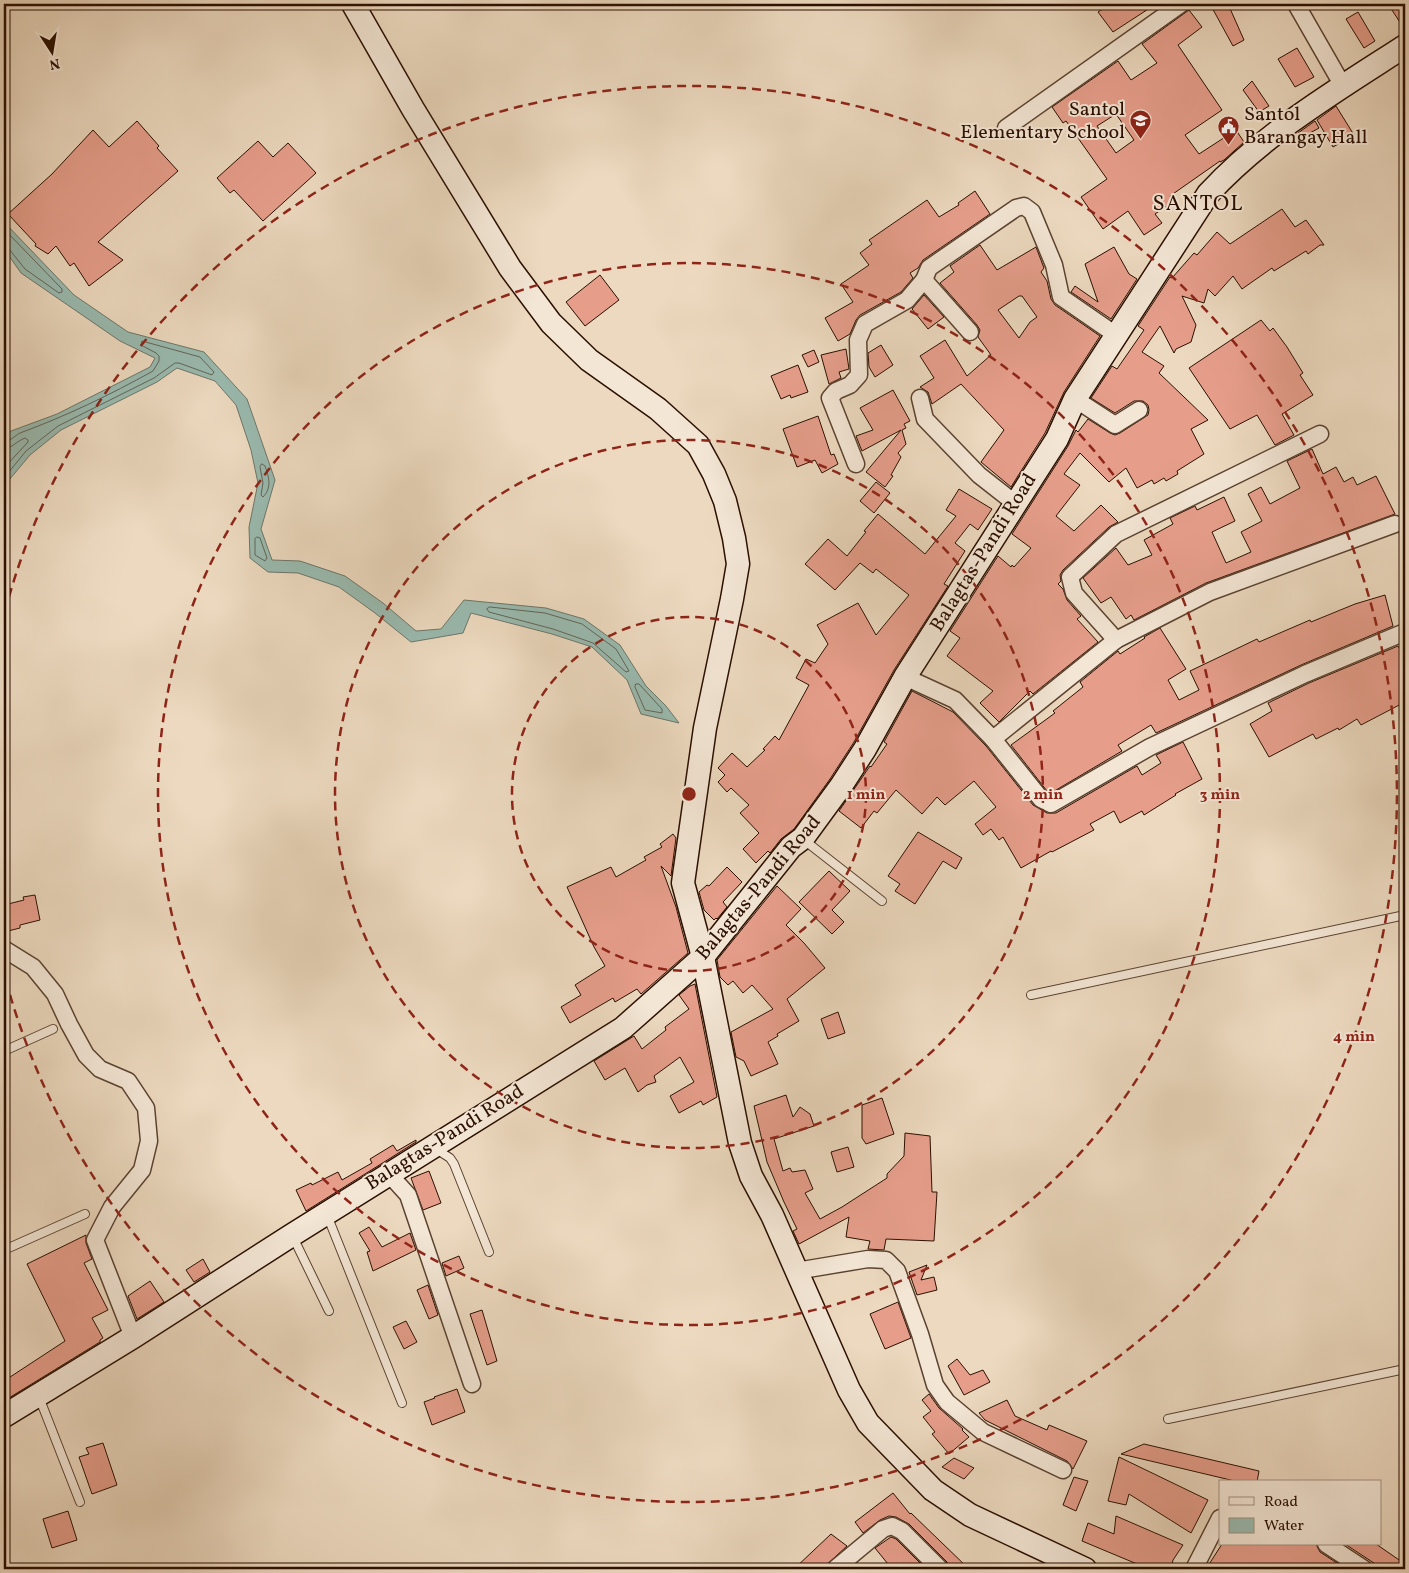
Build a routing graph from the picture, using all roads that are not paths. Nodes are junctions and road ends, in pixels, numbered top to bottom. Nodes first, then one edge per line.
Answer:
1 (353, 4) edge
2 (1181, 4) edge
3 (1296, 4) edge
4 (1405, 46) edge
5 (1343, 86) junction
6 (1006, 128) dead end
7 (924, 280) junction
8 (970, 332) dead end
9 (1116, 336) junction
10 (920, 398) dead end
11 (1075, 399) junction
12 (1139, 410) dead end
13 (1320, 434) dead end
14 (856, 464) dead end
15 (1016, 504) junction
16 (1395, 524) dead end
17 (1405, 632) edge
18 (1116, 640) junction
19 (905, 677) junction
20 (994, 739) junction
21 (803, 838) junction
22 (882, 902) dead end
23 (1405, 915) edge
24 (4, 949) edge
25 (703, 958) junction
26 (1031, 995) dead end
27 (53, 1029) dead end
28 (4, 1051) edge
29 (433, 1146) junction
30 (389, 1174) junction
31 (326, 1213) junction
32 (85, 1214) dead end
33 (292, 1235) junction
34 (4, 1250) edge
35 (489, 1252) dead end
36 (796, 1271) junction
37 (330, 1311) dead end
38 (133, 1337) junction
39 (1405, 1369) edge
40 (472, 1384) dead end
41 (38, 1394) junction
42 (402, 1403) dead end
43 (4, 1416) edge
44 (1168, 1419) dead end
45 (1063, 1470) dead end
46 (80, 1502) dead end
47 (1219, 1520) edge
48 (1329, 1546) edge
49 (836, 1569) edge
50 (940, 1569) edge
51 (1085, 1569) edge
52 (1194, 1569) edge
53 (1364, 1569) edge

1 - 25 main road
2 - 6 street
3 - 5 street
4 - 5 main road, Balagtas-Pandi Road
5 - 9 main road, Balagtas-Pandi Road
7 - 8 street
7 - 9 street
7 - 14 street
9 - 11 main road, Balagtas-Pandi Road
10 - 15 street
11 - 12 street
11 - 15 main road, Balagtas-Pandi Road
13 - 18 street
15 - 19 main road, Balagtas-Pandi Road
16 - 18 street
17 - 20 street
18 - 20 street
19 - 20 street
19 - 21 main road, Balagtas-Pandi Road
21 - 22 lane
21 - 25 main road, Balagtas-Pandi Road
23 - 26 lane
24 - 38 street
25 - 29 main road, Balagtas-Pandi Road
25 - 36 main road
27 - 28 lane
29 - 30 main road, Balagtas-Pandi Road
29 - 35 lane
30 - 31 main road, Balagtas-Pandi Road
30 - 40 street
31 - 33 main road, Balagtas-Pandi Road
31 - 42 lane
32 - 34 lane
33 - 37 lane
33 - 38 main road, Balagtas-Pandi Road
36 - 45 street
36 - 51 main road
38 - 41 main road, Balagtas-Pandi Road
39 - 44 lane
41 - 43 main road, Balagtas-Pandi Road
41 - 46 lane
47 - 52 street
48 - 53 street
49 - 50 street

